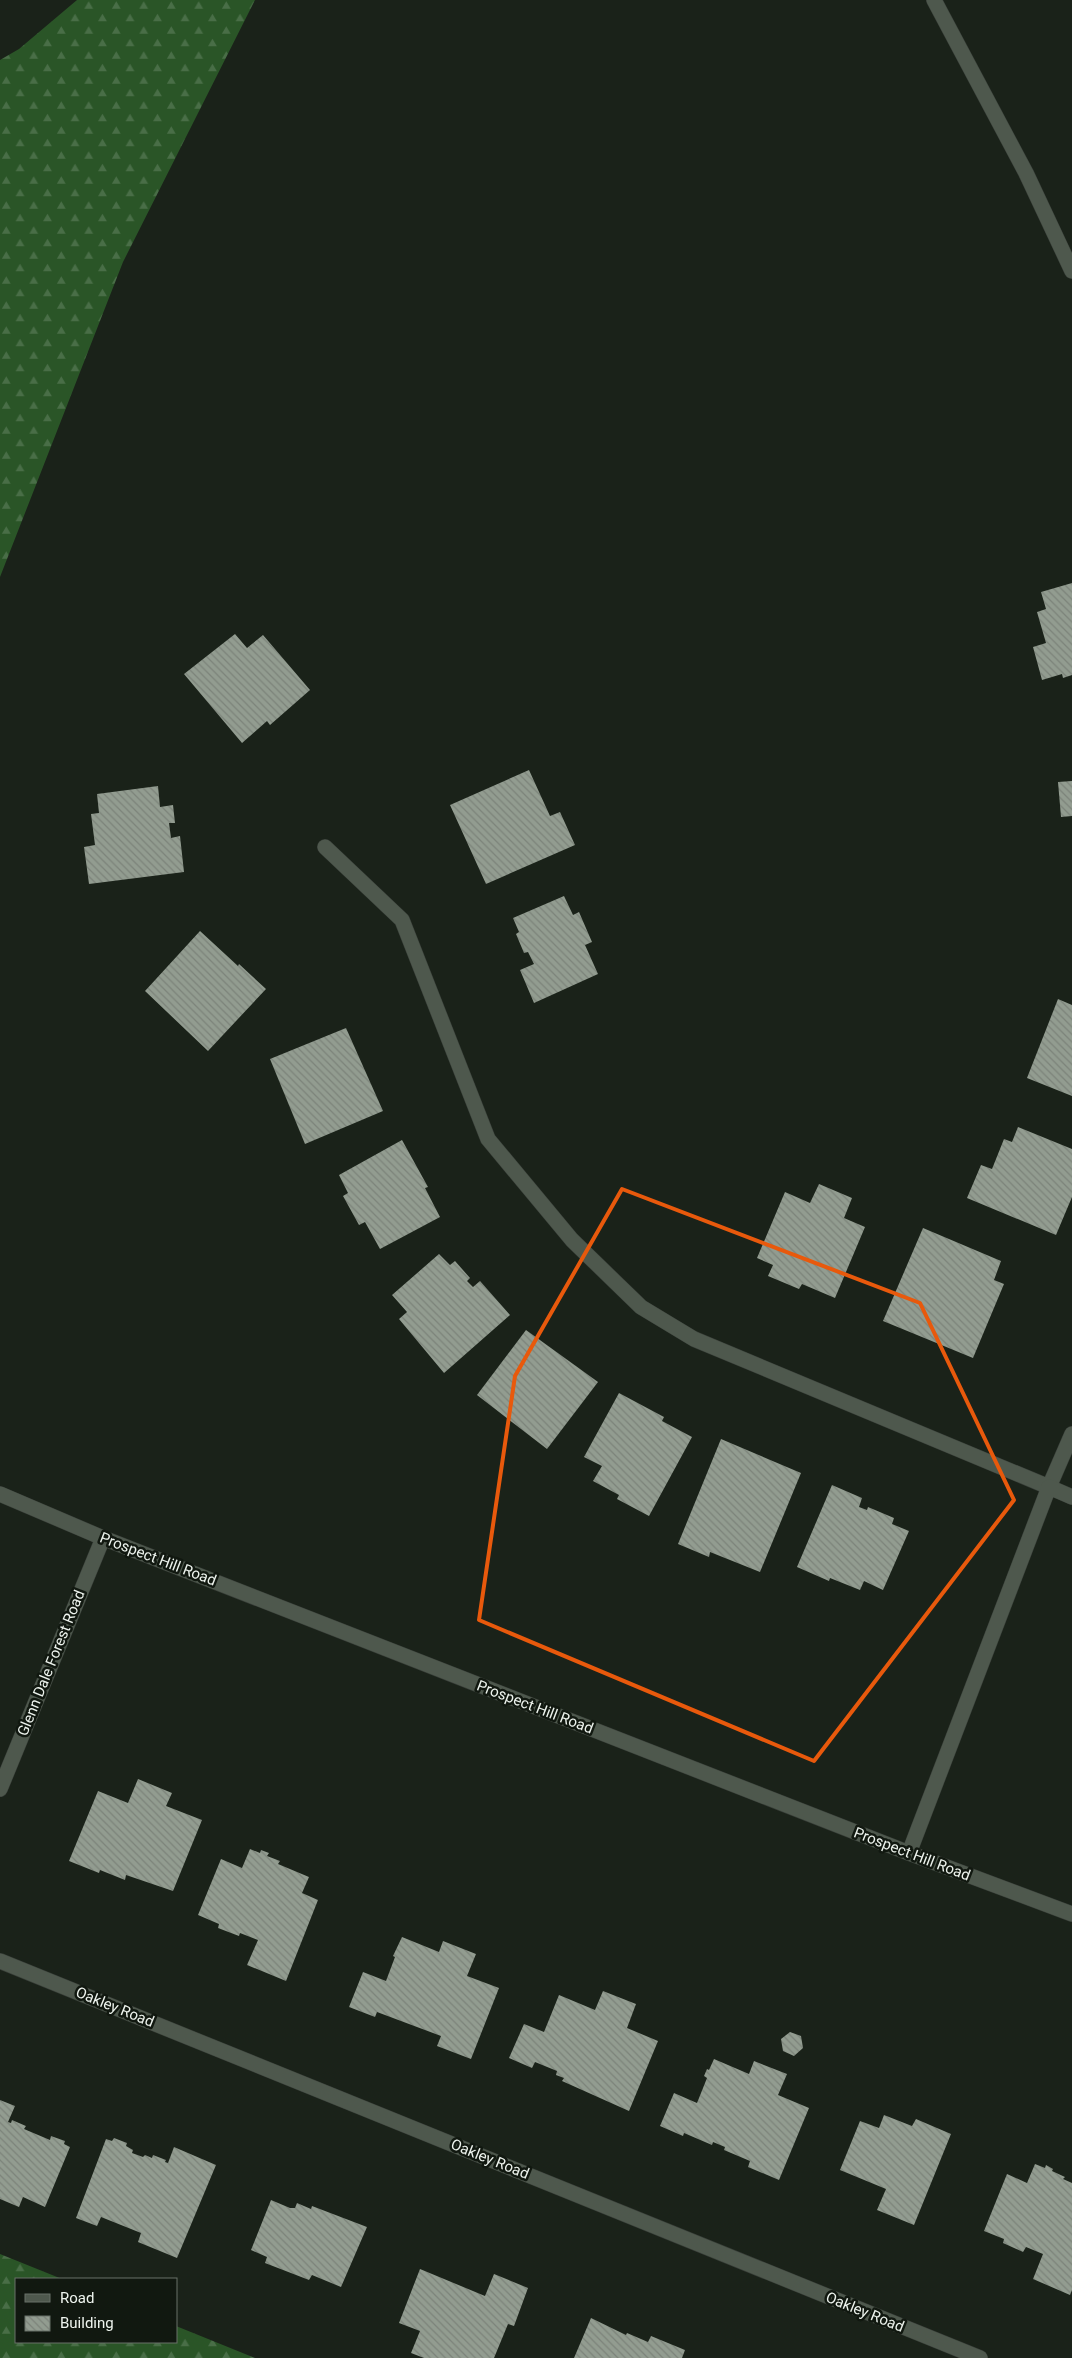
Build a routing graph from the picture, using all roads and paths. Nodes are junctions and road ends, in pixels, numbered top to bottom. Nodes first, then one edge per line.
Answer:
1 (934, 0) edge
2 (1072, 271) edge
3 (325, 847) dead end
4 (1072, 1434) edge
5 (1049, 1487) junction
6 (0, 1494) edge
7 (1072, 1497) edge
8 (103, 1538) junction
9 (0, 1789) edge
10 (909, 1853) junction
11 (1072, 1914) edge
12 (0, 1961) edge
13 (980, 2358) edge

1 - 2 street
3 - 5 street
4 - 5 street
5 - 7 street
5 - 10 street
6 - 8 street, Prospect Hill Road
8 - 9 street, Glenn Dale Forest Road
8 - 10 street, Prospect Hill Road
10 - 11 street, Prospect Hill Road
12 - 13 street, Oakley Road

